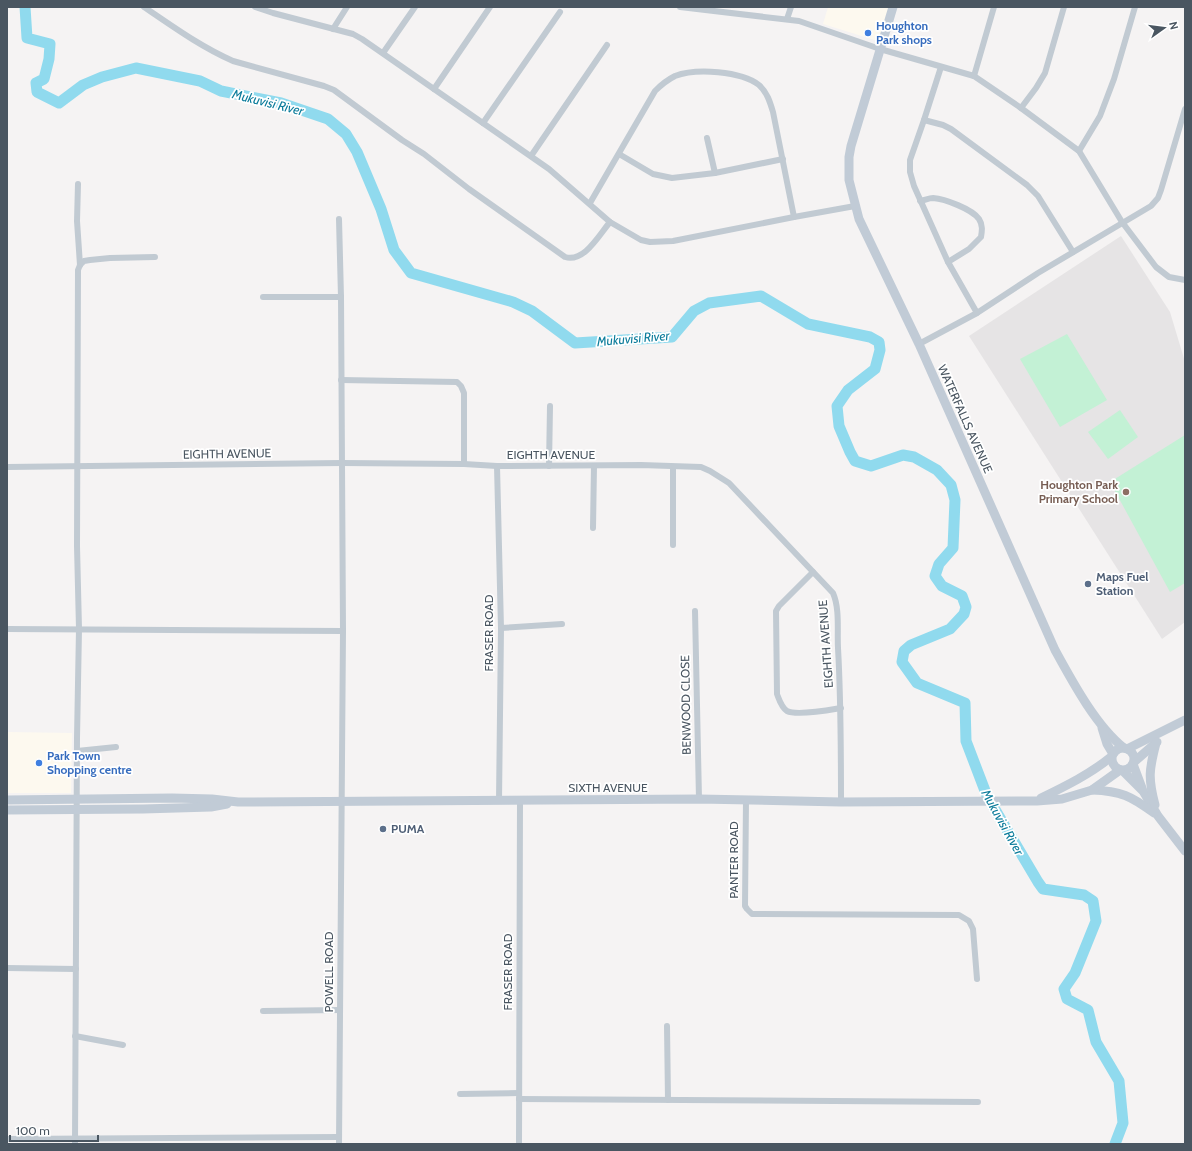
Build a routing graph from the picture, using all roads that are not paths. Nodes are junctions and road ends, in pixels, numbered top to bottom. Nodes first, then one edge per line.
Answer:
1 (144, 7) edge
2 (255, 7) edge
3 (277, 7) edge
4 (347, 7) edge
5 (415, 7) edge
6 (490, 7) edge
7 (680, 7) edge
8 (791, 7) edge
9 (893, 7) edge
10 (994, 7) edge
11 (1064, 7) edge
12 (1135, 7) edge
13 (720, 9) edge
14 (560, 12) dead end
15 (273, 13) junction
16 (788, 19) junction
17 (334, 29) junction
18 (607, 45) dead end
19 (880, 49) junction
20 (383, 53) junction
21 (941, 67) junction
22 (974, 76) junction
23 (434, 89) junction
24 (1021, 108) junction
25 (1185, 109) edge
26 (924, 120) junction
27 (483, 123) junction
28 (707, 138) dead end
29 (1079, 151) junction
30 (619, 154) junction
31 (531, 156) junction
32 (783, 159) junction
33 (715, 173) junction
34 (78, 184) dead end
35 (920, 201) junction
36 (590, 203) junction
37 (855, 206) junction
38 (794, 217) junction
39 (339, 219) dead end
40 (610, 222) junction
41 (1122, 222) junction
42 (1073, 252) junction
43 (155, 257) dead end
44 (948, 262) junction
45 (80, 265) junction
46 (1185, 280) edge
47 (262, 297) dead end
48 (341, 297) junction
49 (977, 313) junction
50 (919, 344) junction
51 (341, 380) junction
52 (550, 406) dead end
53 (342, 463) junction
54 (464, 464) junction
55 (78, 466) junction
56 (496, 466) junction
57 (549, 466) junction
58 (594, 466) junction
59 (7, 467) edge
60 (673, 467) junction
61 (592, 528) dead end
62 (673, 545) dead end
63 (814, 572) junction
64 (695, 611) dead end
65 (562, 624) dead end
66 (501, 628) junction
67 (7, 629) edge
68 (79, 629) junction
69 (343, 631) junction
70 (841, 708) junction
71 (1185, 720) edge
72 (1100, 723) junction
73 (1170, 728) junction
74 (1156, 743) junction
75 (116, 747) dead end
76 (1126, 748) junction
77 (77, 751) junction
78 (1112, 755) junction
79 (1134, 763) junction
80 (1122, 771) junction
81 (1092, 790) junction
82 (1143, 791) junction
83 (77, 799) junction
84 (699, 799) junction
85 (7, 800) edge
86 (746, 800) junction
87 (341, 801) junction
88 (499, 801) junction
89 (520, 801) junction
90 (1037, 801) junction
91 (238, 802) junction
92 (841, 802) junction
93 (7, 810) edge
94 (77, 810) junction
95 (1158, 816) junction
96 (1185, 851) edge
97 (7, 968) edge
98 (76, 969) junction
99 (977, 979) dead end
100 (340, 1010) junction
101 (263, 1011) dead end
102 (667, 1026) dead end
103 (75, 1036) junction
104 (123, 1045) dead end
105 (460, 1094) dead end
106 (519, 1096) junction
107 (668, 1100) junction
108 (978, 1102) dead end
109 (7, 1139) edge
110 (75, 1141) edge
111 (339, 1141) edge
112 (519, 1144) edge

1 - 40 street
2 - 15 street
3 - 15 street
4 - 17 street
5 - 20 street
6 - 23 street
7 - 13 street
8 - 16 street
9 - 19 street, WATERFALLS AVENUE
10 - 22 street
11 - 24 street
12 - 29 street
13 - 16 street
14 - 27 street
15 - 17 street
16 - 19 street
17 - 20 street
18 - 31 street
19 - 21 street
19 - 37 street, WATERFALLS AVENUE
20 - 23 street
21 - 22 street
21 - 26 street
22 - 24 street
23 - 27 street
24 - 29 street
25 - 41 street
26 - 35 street
26 - 42 street
27 - 31 street
28 - 33 street
29 - 41 street
30 - 32 street
30 - 33 street
30 - 36 street
31 - 36 street
32 - 33 street
32 - 38 street
34 - 45 street
35 - 44 street
35 - 44 street
36 - 40 street
37 - 38 street
37 - 50 street, WATERFALLS AVENUE
38 - 40 street
39 - 48 street, POWELL ROAD
41 - 42 street
41 - 46 street
42 - 49 street
43 - 45 street
44 - 49 street
45 - 55 street
47 - 48 street
48 - 51 street, POWELL ROAD
49 - 50 street
50 - 72 street, WATERFALLS AVENUE
51 - 53 street, POWELL ROAD
51 - 54 street
52 - 57 street
53 - 54 street, EIGHTH AVENUE
53 - 55 street, EIGHTH AVENUE
53 - 69 street, POWELL ROAD
54 - 56 street, EIGHTH AVENUE
55 - 59 street, EIGHTH AVENUE
55 - 68 street
56 - 57 street, EIGHTH AVENUE
56 - 66 street, FRASER ROAD
57 - 58 street, EIGHTH AVENUE
58 - 60 street, EIGHTH AVENUE
58 - 61 street
60 - 62 street
60 - 63 street, EIGHTH AVENUE
63 - 70 street, EIGHTH AVENUE
63 - 70 street
64 - 84 street, BENWOOD CLOSE
65 - 66 street
66 - 88 street, FRASER ROAD
67 - 68 street
68 - 69 street
68 - 77 street
69 - 87 street, POWELL ROAD
70 - 92 street, EIGHTH AVENUE
71 - 73 street
72 - 76 street, WATERFALLS AVENUE
72 - 78 street, WATERFALLS AVENUE
73 - 74 street
73 - 76 street
74 - 79 street
74 - 95 street
75 - 77 street
76 - 78 street
76 - 79 street
77 - 83 street
78 - 80 street
78 - 90 street
79 - 80 street
79 - 82 street
80 - 81 street
80 - 82 street
81 - 90 street, SIXTH AVENUE
81 - 95 street
82 - 95 street
83 - 85 street
83 - 91 street
83 - 94 street
84 - 86 street, SIXTH AVENUE
84 - 89 street, SIXTH AVENUE
86 - 92 street, SIXTH AVENUE
86 - 99 street, PANTER ROAD
87 - 88 street, SIXTH AVENUE
87 - 91 street, SIXTH AVENUE
87 - 100 street, POWELL ROAD
88 - 89 street, SIXTH AVENUE
89 - 106 street, FRASER ROAD
90 - 92 street, SIXTH AVENUE
91 - 94 street
93 - 94 street
94 - 98 street
95 - 96 street
97 - 98 street
98 - 103 street
100 - 101 street
100 - 111 street, POWELL ROAD
102 - 107 street
103 - 104 street
103 - 110 street
105 - 106 street
106 - 107 street
106 - 112 street, FRASER ROAD
107 - 108 street
109 - 110 street
110 - 111 street

